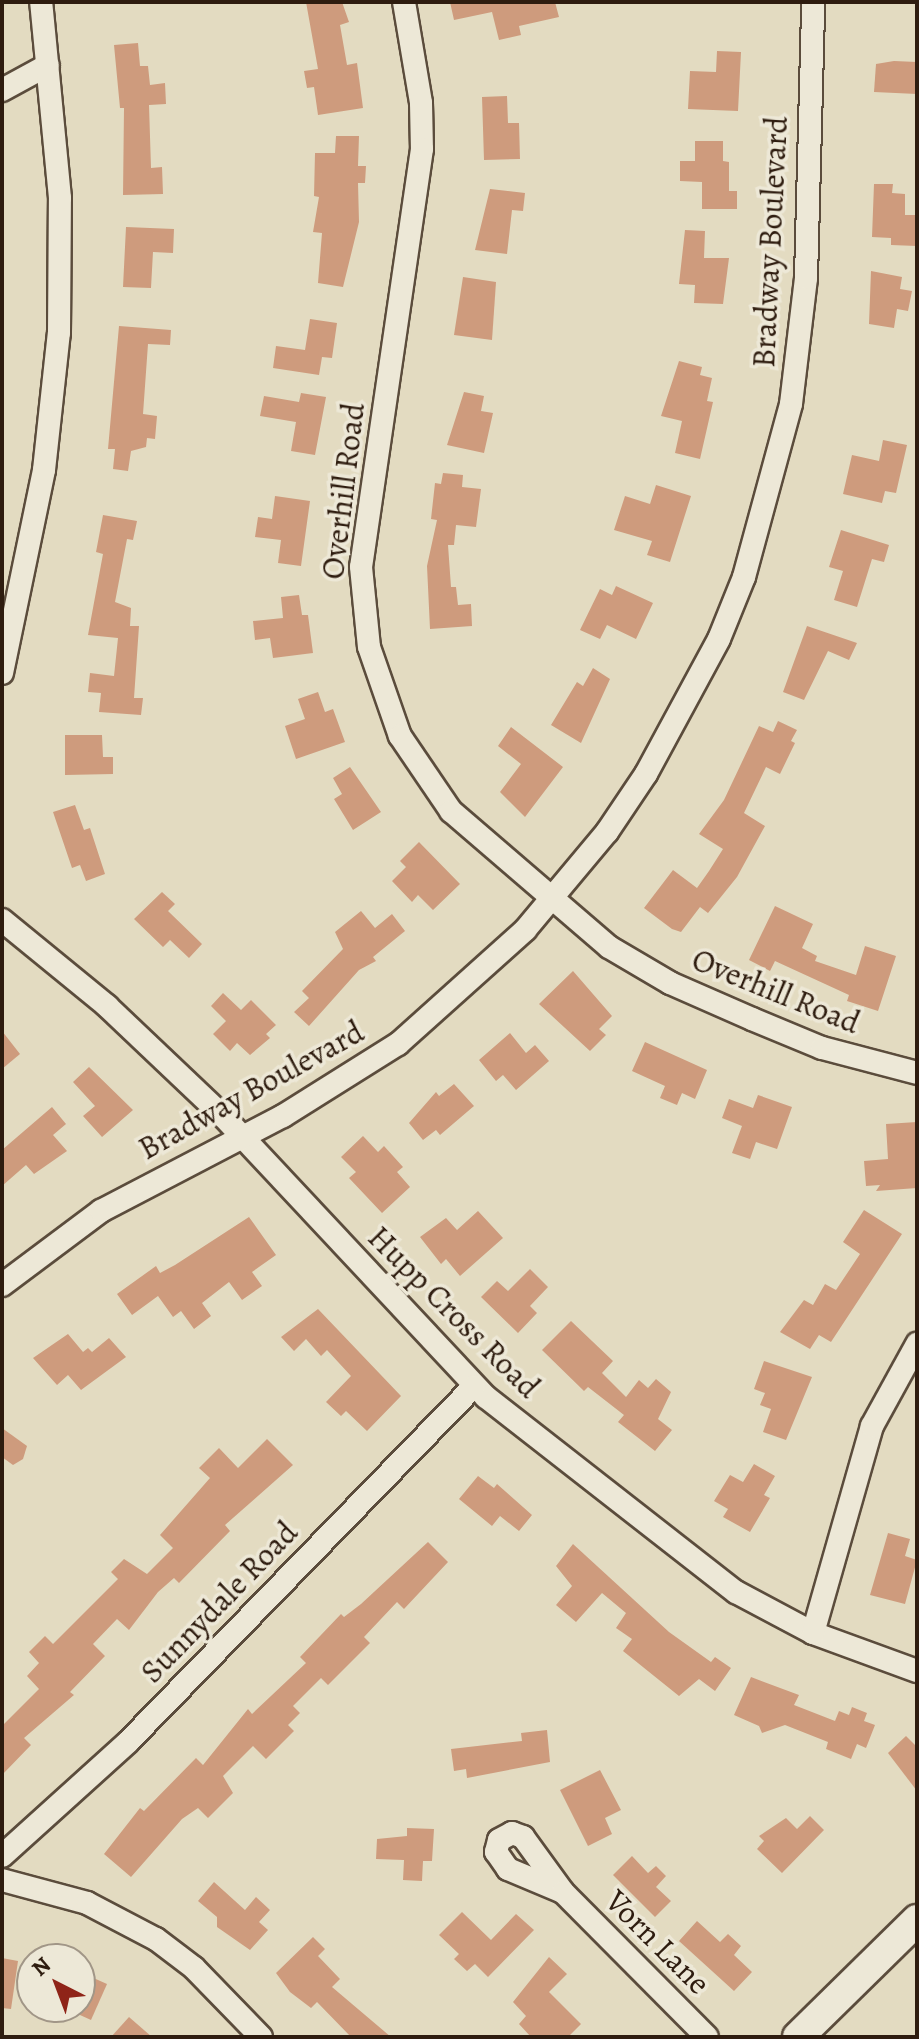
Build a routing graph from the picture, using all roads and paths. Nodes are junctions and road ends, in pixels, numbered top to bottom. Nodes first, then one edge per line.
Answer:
1 (41, 2) edge
2 (404, 2) edge
3 (813, 2) edge
4 (48, 65) junction
5 (2, 90) edge
6 (2, 673) edge
7 (552, 899) junction
8 (2, 920) edge
9 (917, 1073) edge
10 (241, 1136) junction
11 (2, 1285) edge
12 (917, 1344) edge
13 (907, 1378) edge
14 (474, 1386) junction
15 (813, 1633) junction
16 (917, 1671) edge
17 (2, 1856) edge
18 (2, 1880) edge
19 (563, 1892) dead end
20 (917, 1920) edge
21 (261, 2037) edge
22 (707, 2037) edge
23 (798, 2037) edge

1 - 4 street
2 - 7 street, Overhill Road
3 - 7 street, Bradway Boulevard
4 - 5 street
4 - 6 street
7 - 9 street, Overhill Road
7 - 10 street, Bradway Boulevard
8 - 10 street, Hupp Cross Road
10 - 11 street, Bradway Boulevard
10 - 14 street, Hupp Cross Road
12 - 13 street
13 - 15 street
14 - 15 street, Hupp Cross Road
14 - 17 street, Sunnydale Road
15 - 16 street, Hupp Cross Road
18 - 21 street
19 - 22 street, Vorn Lane
20 - 23 main road

